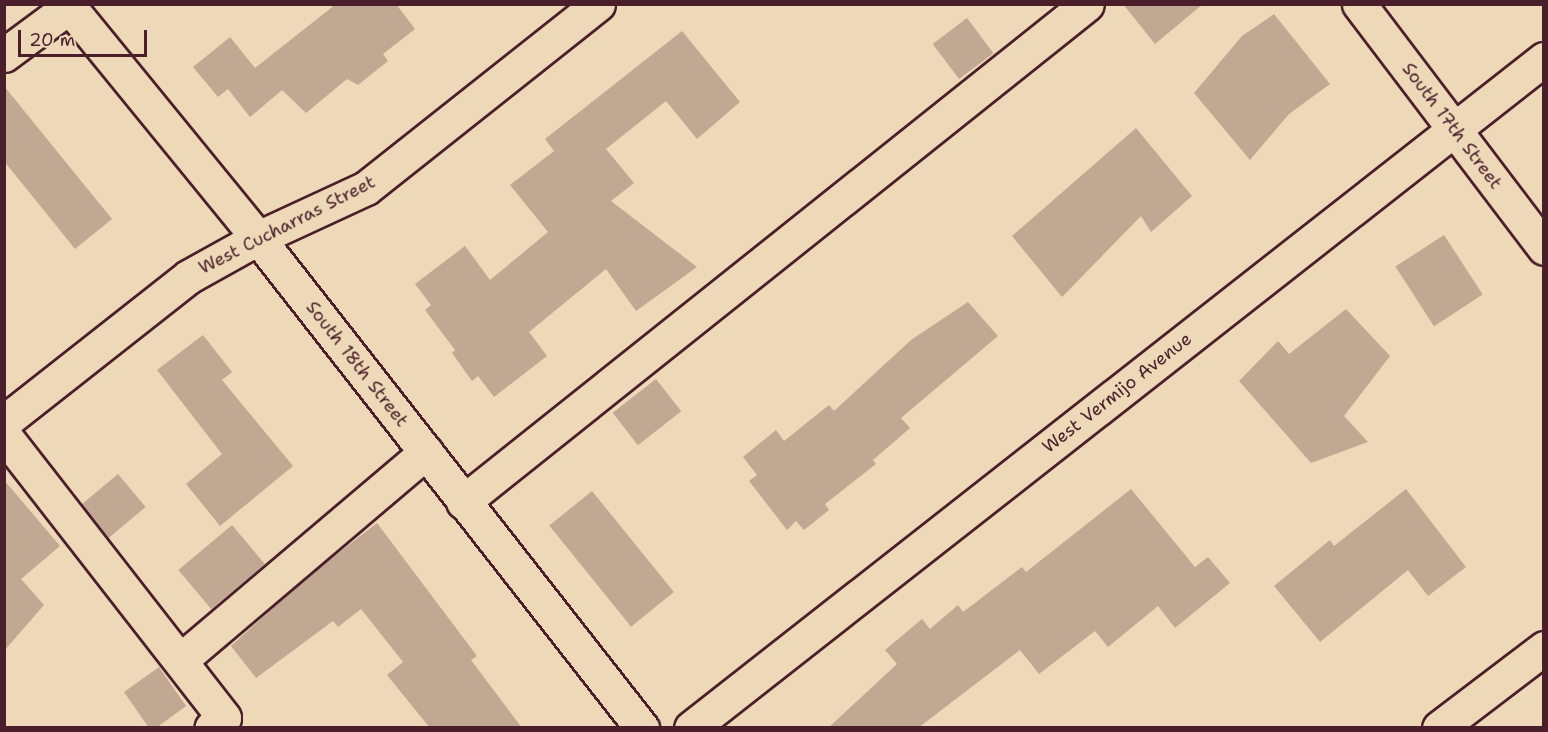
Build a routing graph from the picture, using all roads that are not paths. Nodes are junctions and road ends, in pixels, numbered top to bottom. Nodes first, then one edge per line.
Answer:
1 (598, 4) edge
2 (1087, 4) edge
3 (1359, 4) edge
4 (69, 5) edge
5 (4, 55) edge
6 (1544, 59) edge
7 (1455, 128) junction
8 (258, 238) junction
9 (1544, 248) edge
10 (4, 422) edge
11 (4, 435) edge
12 (426, 452) junction
13 (463, 502) junction
14 (1544, 648) edge
15 (182, 659) junction
16 (211, 728) edge
17 (642, 728) edge
18 (691, 728) edge
19 (1439, 728) edge

1 - 8 street, West Cucharras Street
2 - 13 street
3 - 7 street, South 17th Street
4 - 5 street
4 - 8 street, South 18th Street
6 - 7 street, West Vermijo Avenue
7 - 9 street, South 17th Street
7 - 18 street, West Vermijo Avenue
8 - 10 street, West Cucharras Street
8 - 12 street, South 18th Street
11 - 15 street
12 - 13 street, South 18th Street
12 - 15 street
13 - 17 street, South 18th Street
14 - 19 street
15 - 16 street

